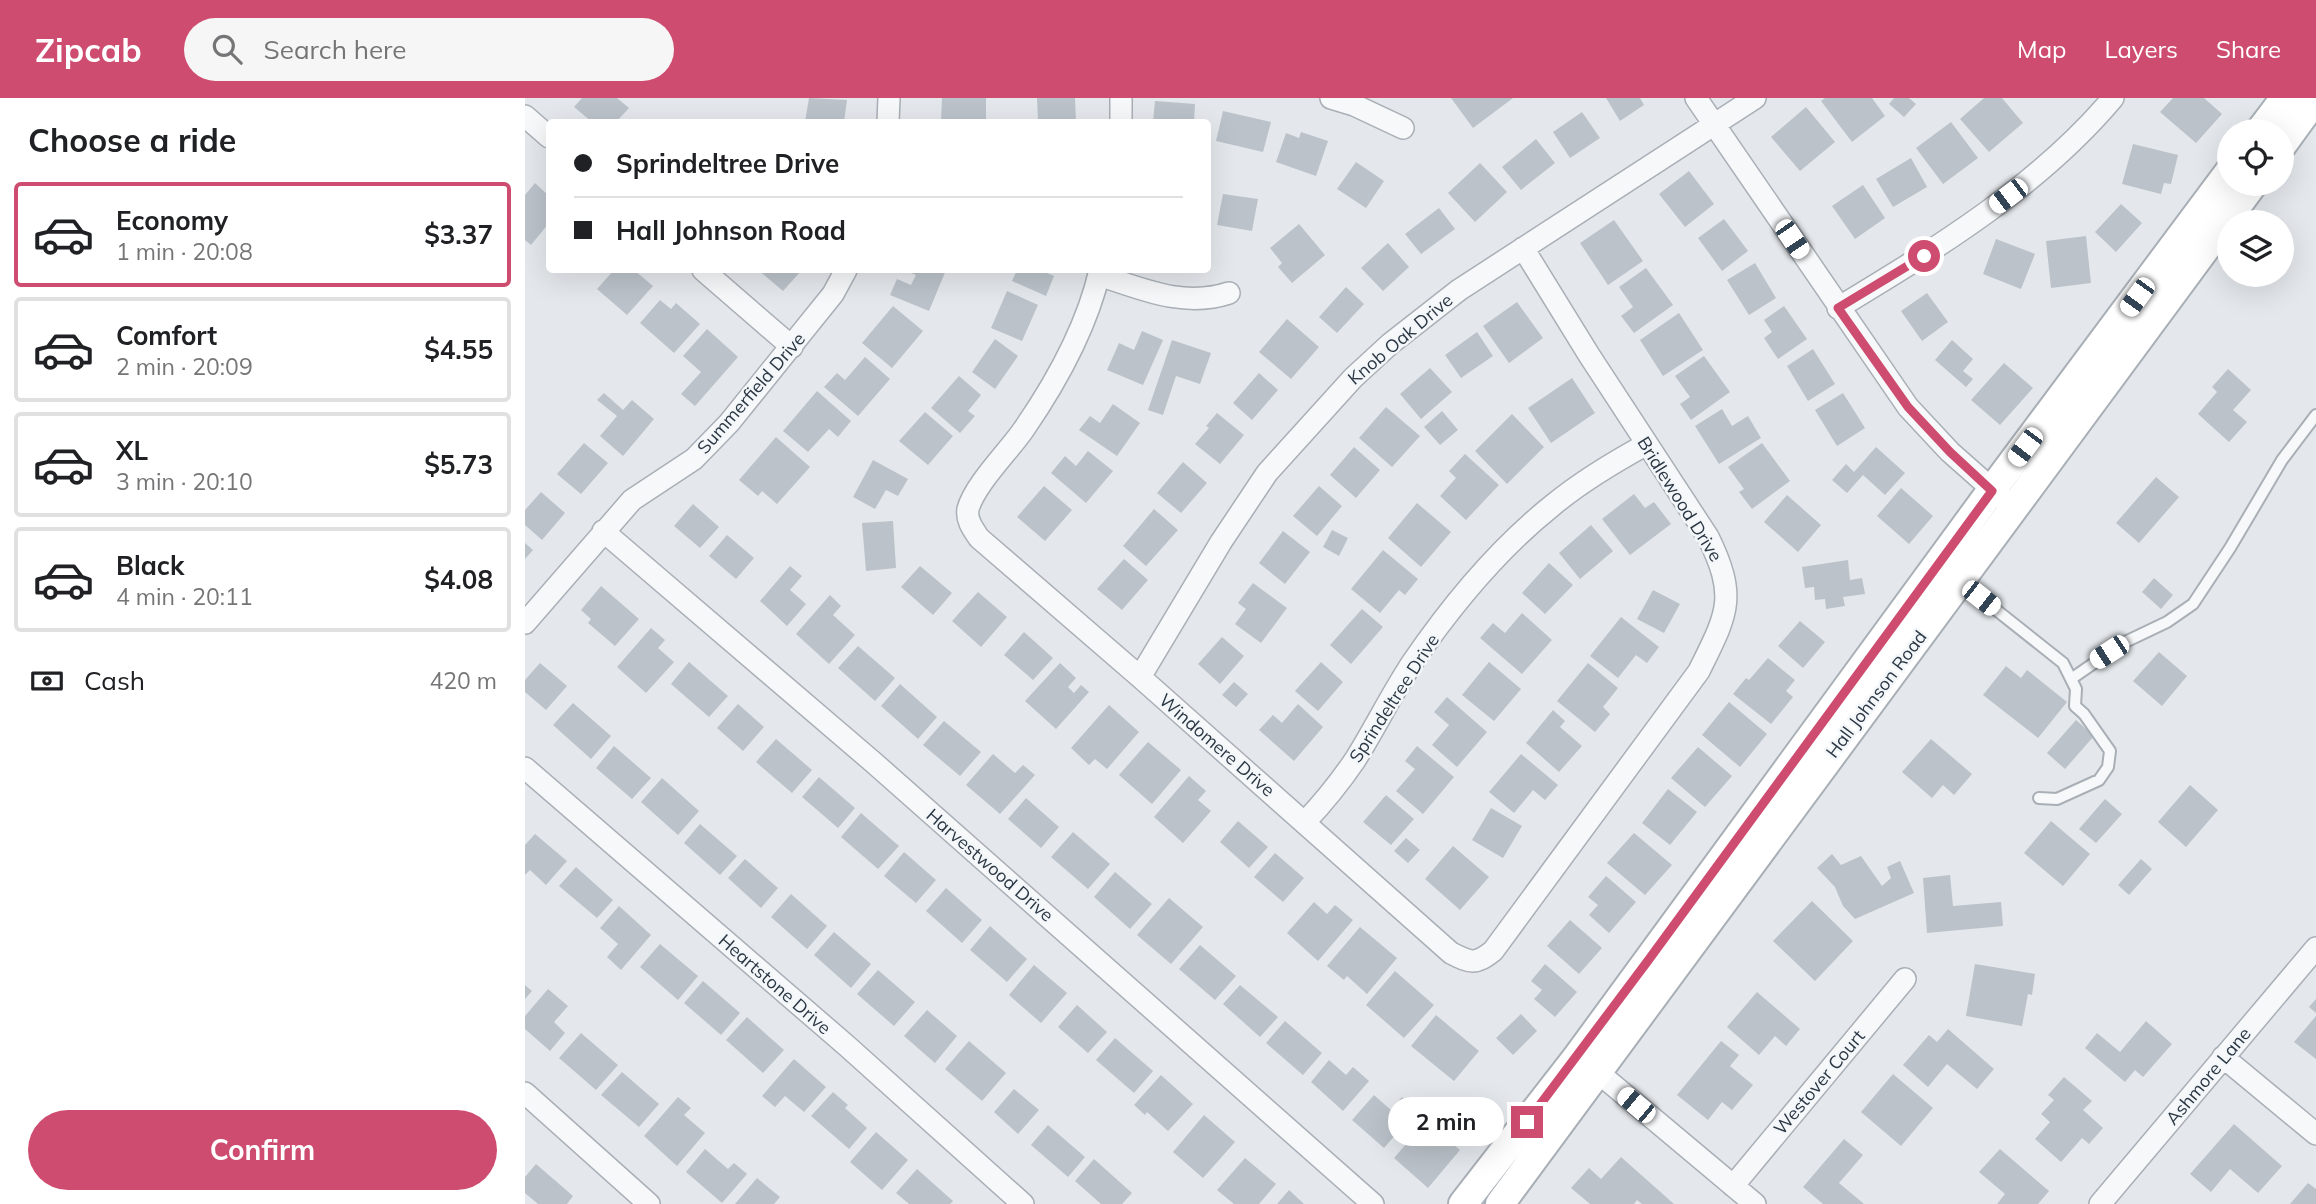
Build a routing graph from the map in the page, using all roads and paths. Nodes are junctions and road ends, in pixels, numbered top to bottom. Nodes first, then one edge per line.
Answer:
1 (889, 98) edge
2 (1121, 98) edge
3 (1331, 98) edge
4 (1696, 98) edge
5 (1755, 98) edge
6 (2113, 98) edge
7 (2285, 98) edge
8 (2316, 99) edge
9 (525, 116) edge
10 (888, 119) edge
11 (1121, 119) edge
12 (2269, 119) edge
13 (1714, 124) junction
14 (1403, 128) dead end
15 (2294, 129) edge
16 (546, 134) edge
17 (2217, 189) edge
18 (2243, 196) edge
19 (1523, 248) junction
20 (706, 273) edge
21 (844, 273) edge
22 (1100, 273) edge
23 (1103, 273) edge
24 (1229, 293) dead end
25 (1838, 308) junction
26 (792, 347) junction
27 (2316, 415) edge
28 (1647, 443) junction
29 (2003, 499) junction
30 (603, 531) junction
31 (1961, 582) junction
32 (525, 623) edge
33 (1140, 677) junction
34 (2071, 678) junction
35 (525, 768) edge
36 (2039, 798) dead end
37 (1305, 822) junction
38 (2316, 948) edge
39 (1485, 957) joint
40 (1905, 979) dead end
41 (2223, 1058) junction
42 (1588, 1064) junction
43 (525, 1093) edge
44 (2316, 1134) edge
45 (1733, 1186) junction
46 (649, 1204) edge
47 (1023, 1204) edge
48 (1373, 1204) edge
49 (1464, 1204) edge
50 (1500, 1204) edge
51 (1755, 1204) edge
52 (2100, 1204) edge

1 - 10 street
2 - 11 street
3 - 14 street
4 - 13 street
5 - 13 street, Knob Oak Drive
6 - 25 street
7 - 12 main road
8 - 15 main road
9 - 16 street
13 - 19 street, Knob Oak Drive
13 - 25 street
17 - 29 main road, Hall Johnson Road
18 - 29 main road, Hall Johnson Road
19 - 28 street, Bridlewood Drive
19 - 33 street, Knob Oak Drive
20 - 26 street
21 - 26 street, Summerfield Drive
22 - 33 street, Windomere Drive
23 - 24 street
25 - 29 street
26 - 30 street, Summerfield Drive
27 - 34 lane
28 - 37 street, Sprindeltree Drive
28 - 39 street, Bridlewood Drive
29 - 31 main road, Hall Johnson Road
29 - 42 main road, Hall Johnson Road
30 - 32 street, Summerfield Drive
30 - 48 street, Harvestwood Drive
31 - 34 lane
31 - 42 main road, Hall Johnson Road
33 - 37 street, Windomere Drive
34 - 36 lane
35 - 47 street, Heartstone Drive
37 - 39 street, Windomere Drive
38 - 41 street, Ashmore Lane
40 - 45 street, Westover Court
41 - 44 street
41 - 52 street, Ashmore Lane
42 - 45 street
42 - 49 main road, Hall Johnson Road
42 - 50 main road, Hall Johnson Road
43 - 46 street
45 - 51 street

